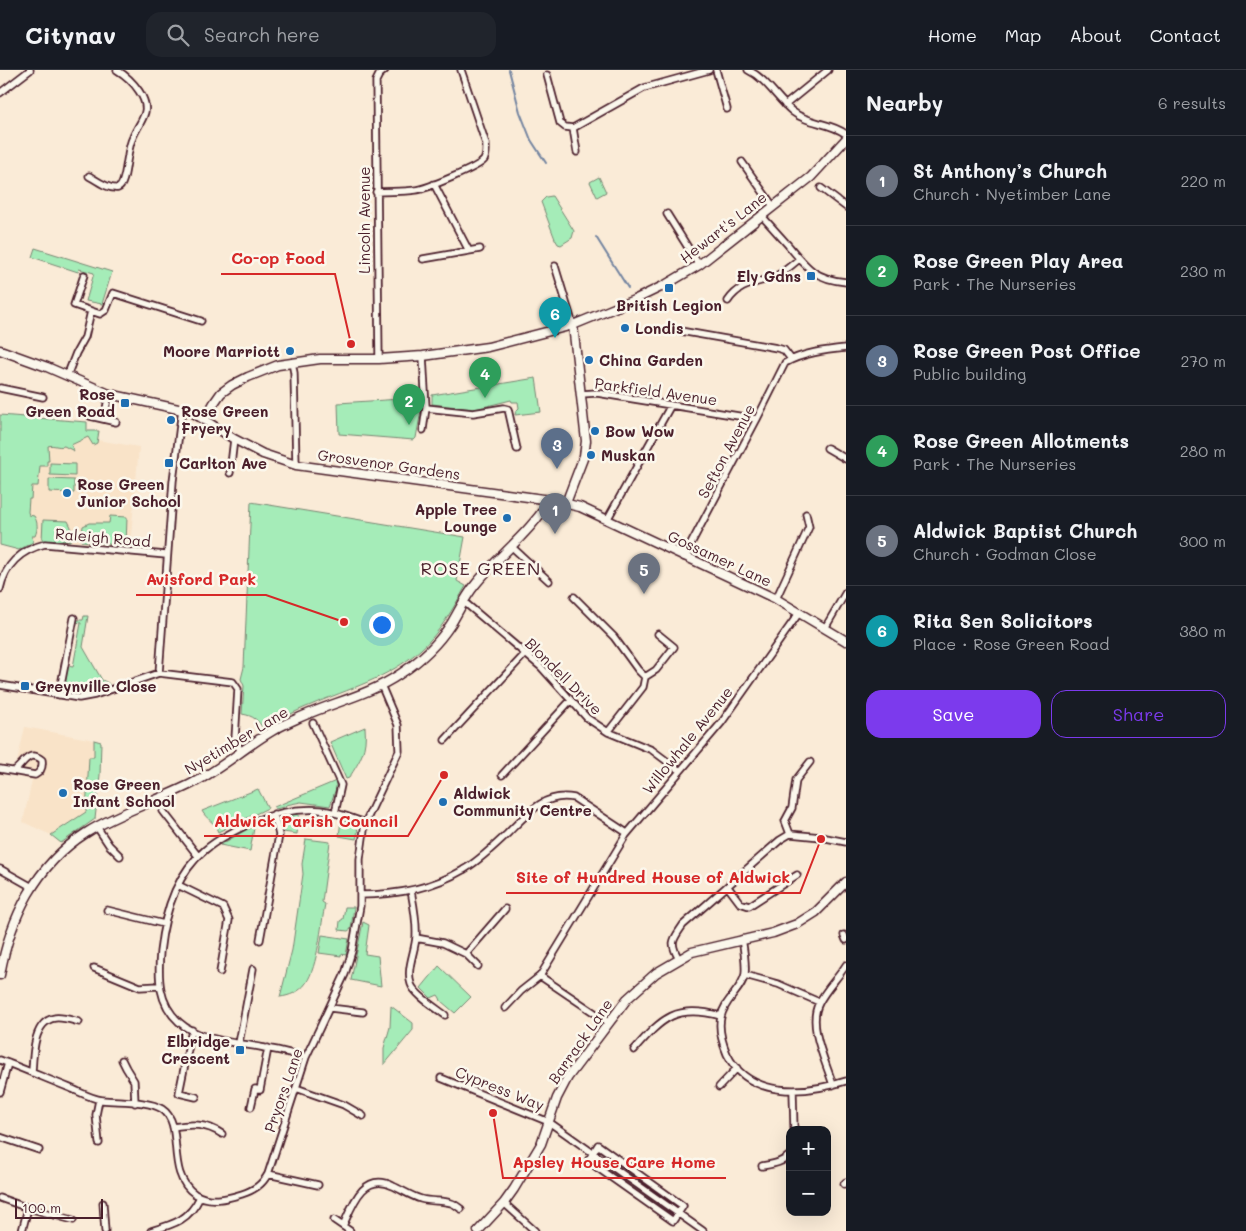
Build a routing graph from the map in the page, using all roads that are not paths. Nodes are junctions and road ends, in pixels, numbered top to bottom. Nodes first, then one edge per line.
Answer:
1 (30, 70) edge
2 (117, 70) edge
3 (385, 70) edge
4 (461, 70) edge
5 (709, 70) edge
6 (716, 70) edge
7 (748, 70) edge
8 (828, 70) edge
9 (547, 75) dead end
10 (0, 93) edge
11 (785, 105) junction
12 (727, 109) dead end
13 (573, 128) junction
14 (846, 134) edge
15 (846, 139) edge
16 (577, 152) dead end
17 (742, 162) dead end
18 (89, 176) dead end
19 (434, 184) junction
20 (821, 188) dead end
21 (376, 192) junction
22 (773, 206) junction
23 (846, 207) edge
24 (667, 214) dead end
25 (761, 215) junction
26 (480, 249) dead end
27 (469, 251) junction
28 (423, 259) dead end
29 (799, 260) junction
30 (555, 266) dead end
31 (699, 266) junction
32 (84, 275) dead end
33 (846, 282) edge
34 (728, 301) dead end
35 (91, 311) junction
36 (201, 321) dead end
37 (573, 325) junction
38 (669, 329) dead end
39 (846, 348) edge
40 (0, 350) edge
41 (423, 356) junction
42 (378, 359) junction
43 (791, 359) junction
44 (292, 362) junction
45 (67, 376) junction
46 (0, 388) edge
47 (109, 394) junction
48 (581, 394) junction
49 (43, 397) dead end
50 (671, 405) junction
51 (426, 408) junction
52 (182, 409) junction
53 (90, 416) dead end
54 (205, 419) junction
55 (757, 419) junction
56 (104, 420) junction
57 (116, 422) dead end
58 (423, 430) dead end
59 (234, 439) junction
60 (828, 448) dead end
61 (517, 449) dead end
62 (846, 459) edge
63 (296, 465) junction
64 (230, 473) dead end
65 (550, 500) junction
66 (566, 503) junction
67 (580, 507) joint
68 (806, 514) dead end
69 (607, 520) junction
70 (512, 547) junction
71 (166, 555) junction
72 (684, 557) junction
73 (549, 582) dead end
74 (0, 589) edge
75 (846, 592) edge
76 (574, 597) dead end
77 (776, 600) junction
78 (464, 601) junction
79 (799, 612) junction
80 (74, 618) dead end
81 (825, 628) junction
82 (658, 634) dead end
83 (846, 641) edge
84 (525, 654) junction
85 (159, 673) junction
86 (645, 677) junction
87 (0, 685) edge
88 (380, 685) junction
89 (59, 695) junction
90 (570, 701) junction
91 (313, 723) dead end
92 (608, 732) junction
93 (444, 740) dead end
94 (241, 752) junction
95 (810, 762) dead end
96 (0, 769) edge
97 (14, 771) junction
98 (680, 771) junction
99 (502, 775) dead end
100 (163, 811) dead end
101 (335, 813) junction
102 (274, 814) junction
103 (365, 823) junction
104 (97, 827) junction
105 (627, 833) junction
106 (790, 834) junction
107 (846, 842) edge
108 (120, 856) dead end
109 (198, 856) junction
110 (0, 869) edge
111 (797, 875) dead end
112 (846, 882) edge
113 (178, 885) junction
114 (32, 887) junction
115 (728, 887) junction
116 (411, 891) junction
117 (360, 895) junction
118 (505, 909) dead end
119 (107, 910) dead end
120 (164, 924) junction
121 (416, 938) junction
122 (742, 939) junction
123 (260, 940) dead end
124 (466, 954) junction
125 (679, 959) junction
126 (846, 964) edge
127 (478, 966) dead end
128 (94, 968) dead end
129 (253, 969) dead end
130 (220, 972) dead end
131 (0, 975) edge
132 (744, 975) junction
133 (540, 976) junction
134 (838, 977) junction
135 (846, 982) edge
136 (159, 986) junction
137 (819, 1002) junction
138 (330, 1008) junction
139 (505, 1008) dead end
140 (363, 1012) dead end
141 (445, 1015) dead end
142 (721, 1016) junction
143 (79, 1022) dead end
144 (608, 1022) junction
145 (192, 1030) junction
146 (239, 1044) junction
147 (268, 1048) junction
148 (634, 1050) dead end
149 (306, 1057) junction
150 (0, 1060) edge
151 (122, 1060) dead end
152 (8, 1063) junction
153 (737, 1068) junction
154 (32, 1073) junction
155 (440, 1078) dead end
156 (846, 1081) edge
157 (833, 1085) junction
158 (719, 1087) dead end
159 (296, 1088) junction
160 (793, 1090) junction
161 (0, 1092) edge
162 (196, 1097) dead end
163 (99, 1100) junction
164 (135, 1103) junction
165 (251, 1107) dead end
166 (363, 1116) dead end
167 (549, 1122) junction
168 (794, 1126) edge
169 (173, 1127) junction
170 (222, 1134) dead end
171 (0, 1137) edge
172 (99, 1143) dead end
173 (39, 1150) dead end
174 (594, 1152) junction
175 (786, 1158) edge
176 (762, 1166) dead end
177 (268, 1174) junction
178 (318, 1185) dead end
179 (200, 1197) junction
180 (0, 1198) edge
181 (103, 1203) dead end
182 (504, 1203) junction
183 (28, 1208) junction
184 (462, 1209) dead end
185 (679, 1213) junction
186 (73, 1220) dead end
187 (334, 1220) dead end
188 (343, 1226) junction
189 (22, 1231) edge
190 (105, 1231) edge
191 (151, 1231) edge
192 (350, 1231) edge
193 (478, 1231) edge
194 (535, 1231) edge
195 (703, 1231) edge

1 - 10 street
2 - 18 street
3 - 21 street, Lincoln Avenue
4 - 19 street
5 - 13 street
6 - 12 street
7 - 11 street
8 - 11 street
9 - 13 street
11 - 14 street
13 - 16 street
15 - 22 street, Hewart's Lane
17 - 22 street
19 - 21 street
19 - 27 street
20 - 23 street
21 - 42 street, Lincoln Avenue
22 - 25 street, Hewart's Lane
24 - 31 street
25 - 29 street
25 - 31 street, Hewart's Lane
26 - 27 street
27 - 28 street
29 - 33 street
29 - 34 street
30 - 37 street
31 - 37 street, Hewart's Lane
32 - 35 street
35 - 36 street
35 - 45 street
37 - 41 street
37 - 48 street
38 - 43 street
39 - 43 street
40 - 45 street
41 - 42 street
41 - 51 street
42 - 44 street
43 - 55 street, Sefton Avenue
44 - 54 street
44 - 63 street
45 - 47 street
46 - 49 street
47 - 52 street
47 - 56 street
48 - 50 street, Parkfield Avenue
48 - 66 street
50 - 55 street, Parkfield Avenue
50 - 69 street
51 - 58 street
51 - 61 street
52 - 54 street
52 - 71 street
53 - 56 street
54 - 59 street, Grosvenor Gardens
55 - 72 street, Sefton Avenue
56 - 57 street
59 - 63 street, Grosvenor Gardens
59 - 64 street
60 - 62 street
63 - 65 street, Grosvenor Gardens
65 - 66 street, Grosvenor Gardens
65 - 70 street, Nyetimber Lane
66 - 67 street, Grosvenor Gardens
67 - 69 street, Gossamer Lane
68 - 77 street
69 - 72 street, Gossamer Lane
70 - 73 street
70 - 78 street, Nyetimber Lane
71 - 74 street, Raleigh Road
71 - 85 street
72 - 77 street, Gossamer Lane
75 - 81 street
76 - 86 street
77 - 79 street, Gossamer Lane
78 - 84 street, Blondell Drive
78 - 88 street, Nyetimber Lane
79 - 81 street, Gossamer Lane
79 - 98 street, Willowhale Avenue
80 - 89 street
81 - 83 street, Gossamer Lane
82 - 86 street
84 - 90 street, Blondell Drive
84 - 93 street
85 - 89 street
85 - 94 street
86 - 92 street
87 - 89 street
88 - 94 street, Nyetimber Lane
88 - 103 street, Pryors Lane
90 - 92 street, Blondell Drive
90 - 99 street
91 - 101 street
92 - 98 street, Blondell Drive
94 - 104 street, Nyetimber Lane
95 - 106 street
96 - 97 street
97 - 97 street
98 - 105 street, Willowhale Avenue
100 - 109 street
101 - 102 street
101 - 103 street
102 - 109 street
102 - 123 street
103 - 117 street, Pryors Lane
104 - 108 street
104 - 114 street, Nyetimber Lane
105 - 116 street
105 - 133 street, Willowhale Avenue
106 - 107 street
106 - 115 street
109 - 113 street
110 - 114 street
111 - 115 street
112 - 122 street, Barrack Lane
113 - 120 street
113 - 130 street
114 - 131 street, Nyetimber Lane
115 - 125 street
116 - 117 street
116 - 121 street
117 - 138 street, Pryors Lane
118 - 124 street
119 - 120 street
120 - 136 street
121 - 124 street
121 - 141 street
122 - 125 street, Barrack Lane
122 - 132 street
124 - 127 street
125 - 144 street, Barrack Lane
126 - 134 street
128 - 136 street
129 - 146 street
132 - 137 street
132 - 142 street
133 - 139 street
133 - 144 street
134 - 135 street
134 - 137 street
136 - 145 street
137 - 157 street
138 - 140 street
138 - 149 street, Pryors Lane
142 - 148 street
142 - 153 street
143 - 154 street
144 - 167 street, Barrack Lane
145 - 146 street
145 - 162 street
146 - 147 street
147 - 149 street
147 - 165 street
149 - 159 street, Pryors Lane
150 - 152 street
151 - 164 street
152 - 154 street
152 - 161 street
153 - 158 street
153 - 160 street
154 - 163 street
155 - 167 street, Cypress Way
156 - 157 street
157 - 160 street
159 - 166 street
159 - 177 street, Pryors Lane
160 - 168 street
163 - 164 street
163 - 172 street
164 - 169 street
167 - 174 street, Cypress Way
167 - 182 street, Barrack Lane
169 - 170 street
169 - 179 street
171 - 173 street
174 - 185 street
174 - 185 street
175 - 176 street
177 - 178 street
177 - 179 street
179 - 191 street
180 - 183 street
181 - 190 street
182 - 193 street, Barrack Lane
182 - 194 street
183 - 186 street
183 - 189 street
184 - 188 street
185 - 195 street
187 - 188 street
188 - 192 street

